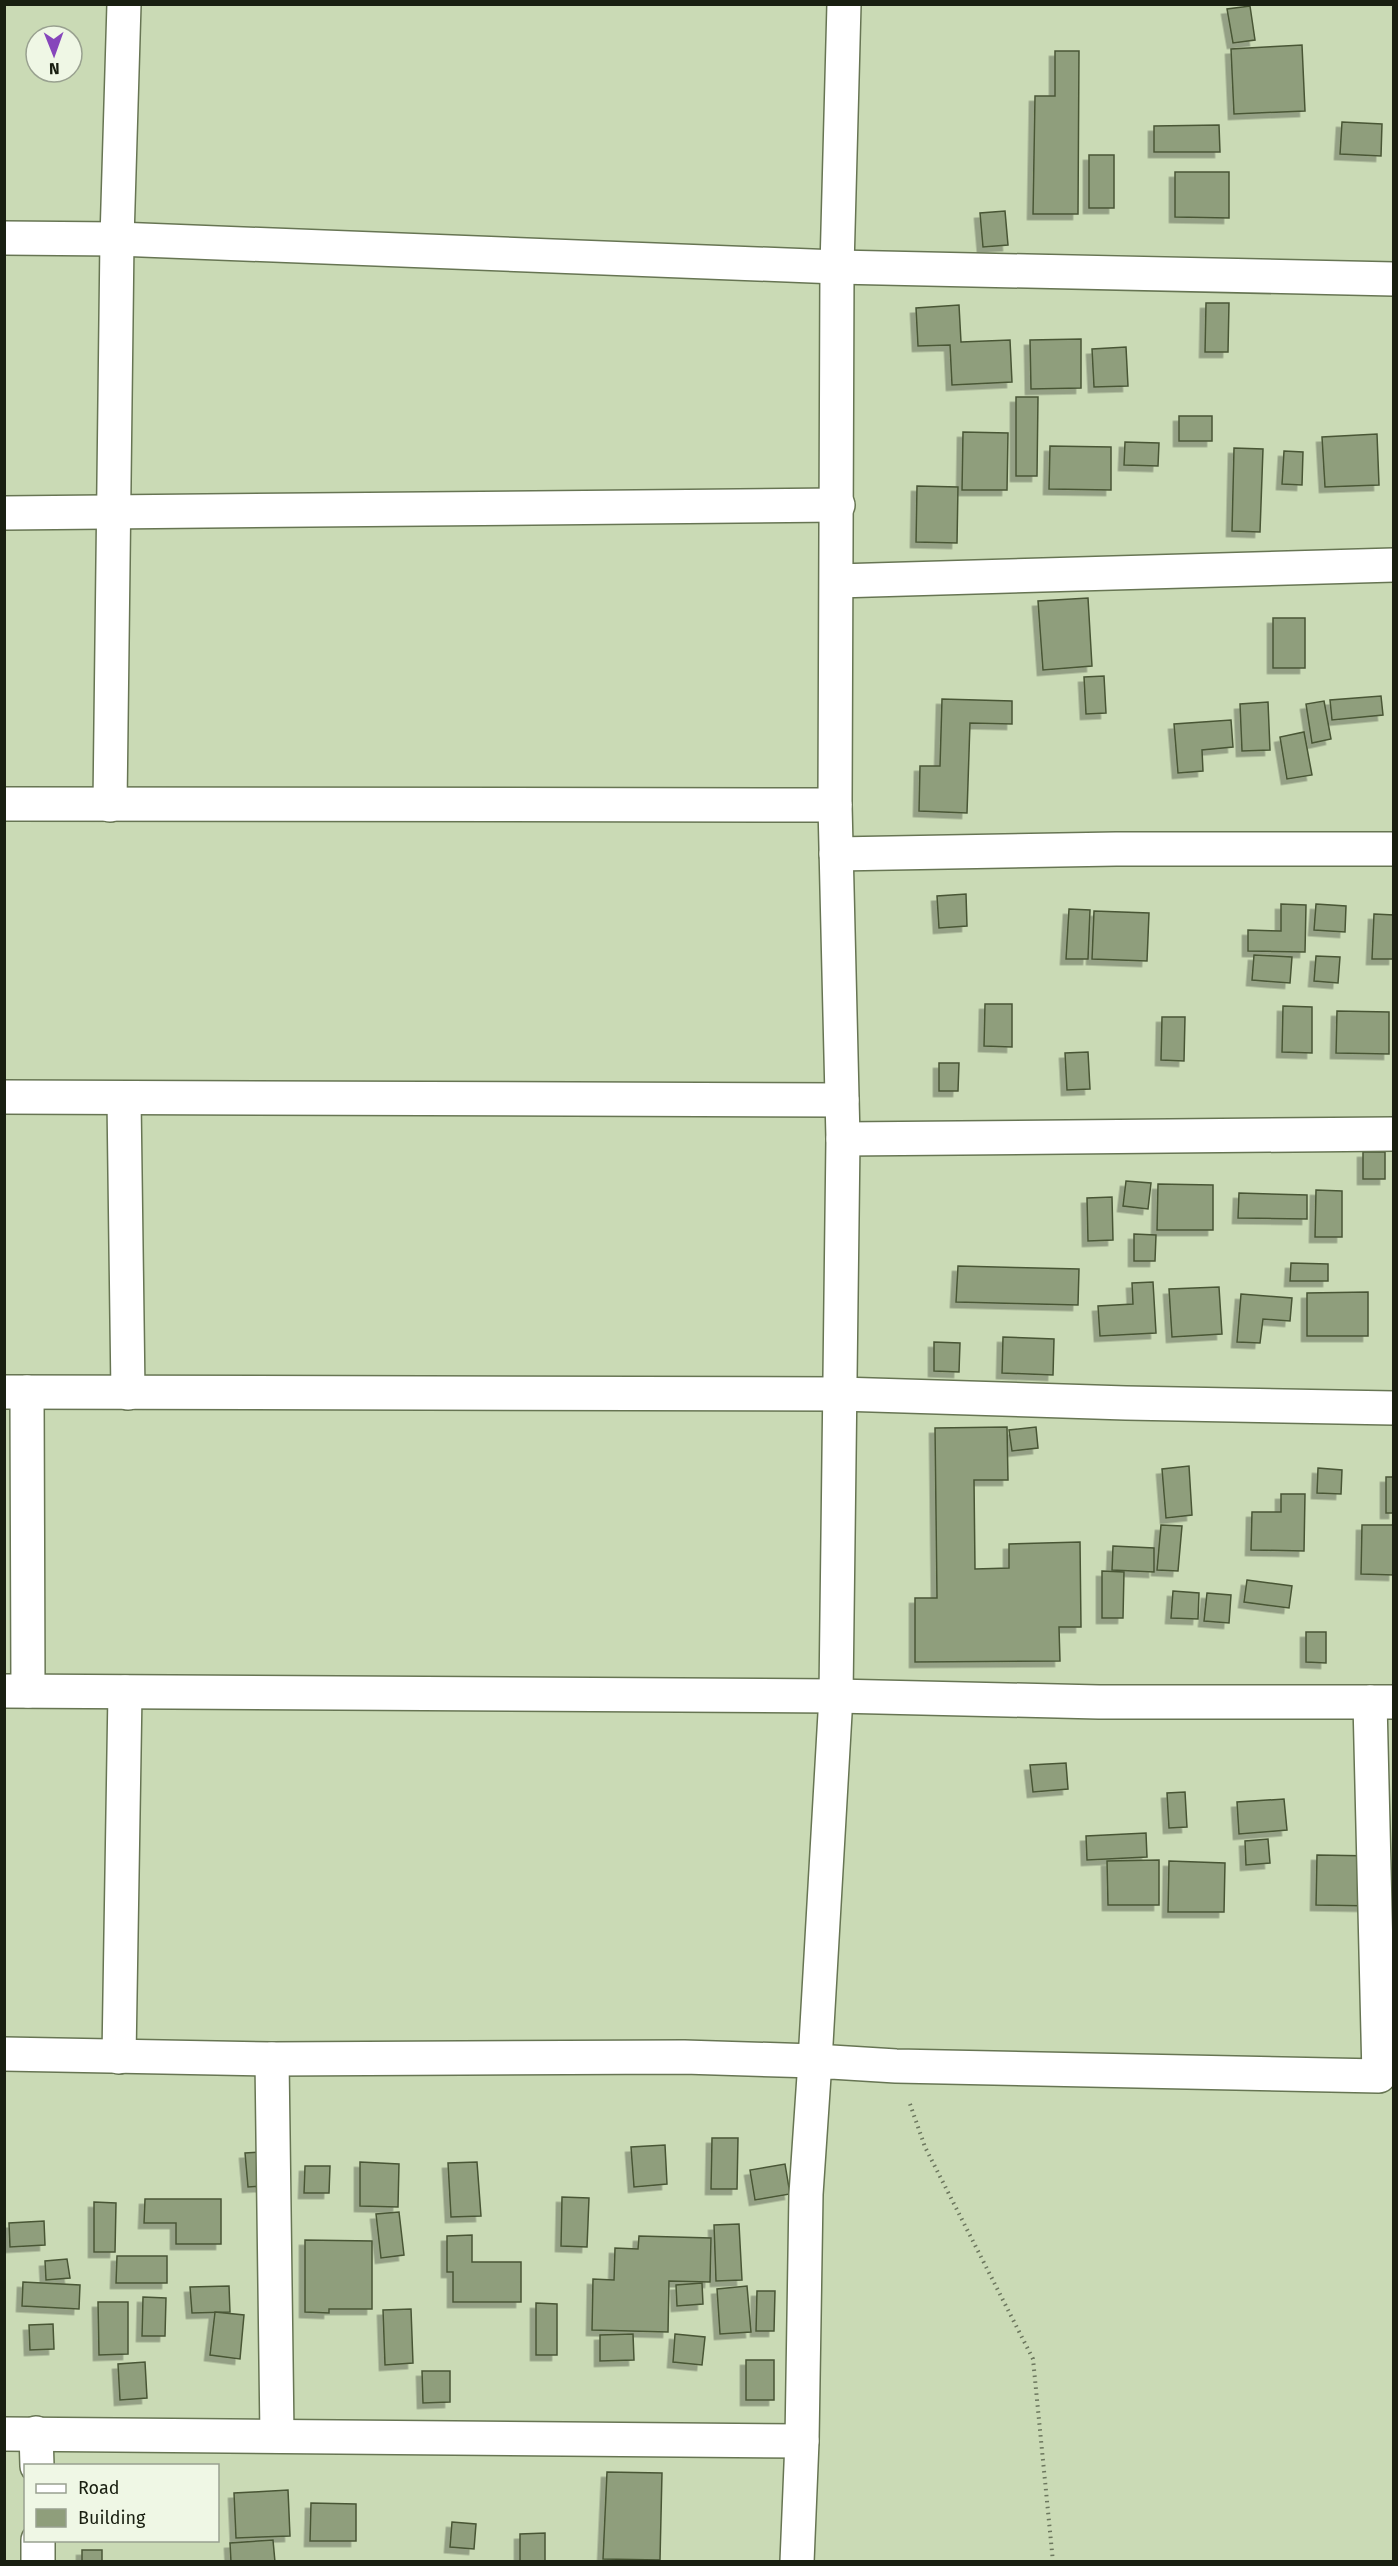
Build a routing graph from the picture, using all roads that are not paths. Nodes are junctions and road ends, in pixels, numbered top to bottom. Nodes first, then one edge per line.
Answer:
1 (124, 4) edge
2 (844, 4) edge
3 (4, 238) edge
4 (117, 239) junction
5 (837, 267) junction
6 (1394, 279) edge
7 (838, 505) junction
8 (4, 513) edge
9 (115, 513) junction
10 (1394, 565) edge
11 (837, 581) junction
12 (4, 804) edge
13 (110, 805) junction
14 (835, 805) junction
15 (1394, 849) edge
16 (836, 854) junction
17 (4, 1097) edge
18 (124, 1099) junction
19 (843, 1100) junction
20 (1394, 1134) edge
21 (843, 1139) junction
22 (16, 1392) edge
23 (128, 1393) junction
24 (840, 1394) junction
25 (1394, 1408) edge
26 (16, 1691) edge
27 (125, 1692) junction
28 (836, 1696) junction
29 (1382, 1702) edge
30 (1385, 1997) edge
31 (4, 2054) edge
32 (119, 2057) junction
33 (272, 2059) junction
34 (815, 2061) junction
35 (20, 2433) edge
36 (278, 2436) junction
37 (802, 2441) junction
38 (36, 2464) edge
39 (38, 2542) edge
40 (38, 2562) edge
41 (797, 2562) edge

1 - 4 street
2 - 5 street
3 - 4 street
4 - 5 street
4 - 9 street
5 - 6 street
5 - 7 street
7 - 9 street
7 - 11 street
8 - 9 street
9 - 13 street
10 - 11 street
11 - 14 street
12 - 13 street
13 - 14 street
14 - 16 street
15 - 16 street
16 - 19 street
17 - 18 street
18 - 19 street
18 - 23 street
19 - 21 street
20 - 21 street
21 - 24 street
22 - 23 street
22 - 26 street
23 - 24 street
24 - 25 street
24 - 28 street
26 - 27 street
27 - 28 street
27 - 32 street
28 - 29 street
28 - 34 street
29 - 30 street
30 - 34 street
31 - 32 street
32 - 33 street
33 - 34 street
33 - 36 street
34 - 37 street
35 - 36 street
35 - 38 street
36 - 37 street
37 - 41 street
39 - 40 street

